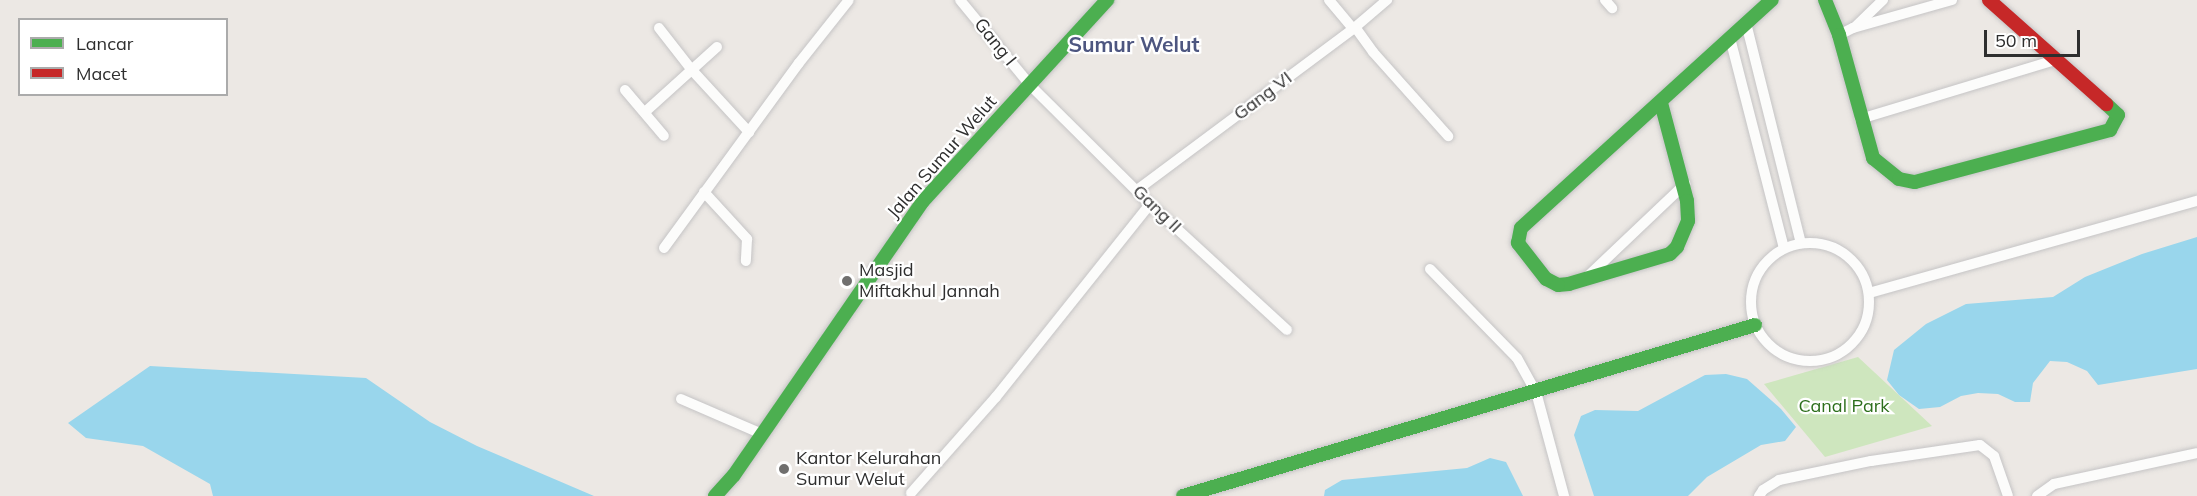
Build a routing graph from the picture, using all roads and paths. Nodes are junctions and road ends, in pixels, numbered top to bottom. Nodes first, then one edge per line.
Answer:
1 (849, 0) edge
2 (960, 0) edge
3 (1107, 0) edge
4 (1329, 0) edge
5 (1385, 0) edge
6 (1772, 0) edge
7 (1825, 0) edge
8 (1883, 0) edge
9 (1952, 0) edge
10 (1989, 0) edge
11 (1746, 23) junction
12 (659, 28) dead end
13 (1354, 28) junction
14 (1853, 28) junction
15 (1839, 35) junction
16 (1730, 38) junction
17 (717, 47) dead end
18 (2056, 60) junction
19 (691, 69) junction
20 (1030, 85) junction
21 (625, 90) dead end
22 (1661, 103) junction
23 (645, 112) junction
24 (1860, 119) junction
25 (749, 132) junction
26 (664, 136) dead end
27 (1448, 136) dead end
28 (1685, 184) junction
29 (1137, 190) junction
30 (704, 192) junction
31 (2197, 201) edge
32 (1150, 204) junction
33 (1801, 243) junction
34 (664, 248) dead end
35 (1784, 248) junction
36 (746, 261) dead end
37 (1430, 269) dead end
38 (1586, 278) junction
39 (1869, 293) junction
40 (1755, 325) junction
41 (1287, 330) dead end
42 (1536, 392) junction
43 (681, 399) dead end
44 (762, 434) junction
45 (2197, 453) edge
46 (911, 494) dead end
47 (716, 496) edge
48 (1184, 496) edge
49 (1564, 496) edge
50 (1759, 496) edge
51 (2008, 496) edge
52 (2037, 496) edge

1 - 25 street
2 - 20 street, Gang I
3 - 20 street, Jalan Sumur Welut
4 - 13 street
5 - 13 street, Gang VI
6 - 11 street
7 - 15 street
8 - 14 street
9 - 14 street
10 - 18 street
11 - 16 street
11 - 33 street
12 - 19 street
13 - 27 street
13 - 29 street, Gang VI
14 - 15 street
15 - 24 street
16 - 22 street
16 - 35 street
17 - 19 street
18 - 24 street
18 - 24 street
19 - 23 street
19 - 25 street
20 - 29 street, Gang II
20 - 44 street, Jalan Sumur Welut
21 - 23 street
22 - 28 street
22 - 38 street
23 - 26 street
25 - 30 street
28 - 38 street
28 - 38 street
29 - 32 street, Gang II
30 - 34 street
30 - 36 street
31 - 39 street
32 - 41 street, Gang II
32 - 46 street
33 - 35 street
33 - 39 street
35 - 40 street
37 - 42 street
39 - 40 street
40 - 42 street
42 - 48 street
42 - 49 street
43 - 44 street
44 - 47 street, Jalan Sumur Welut
45 - 52 street
50 - 51 street

